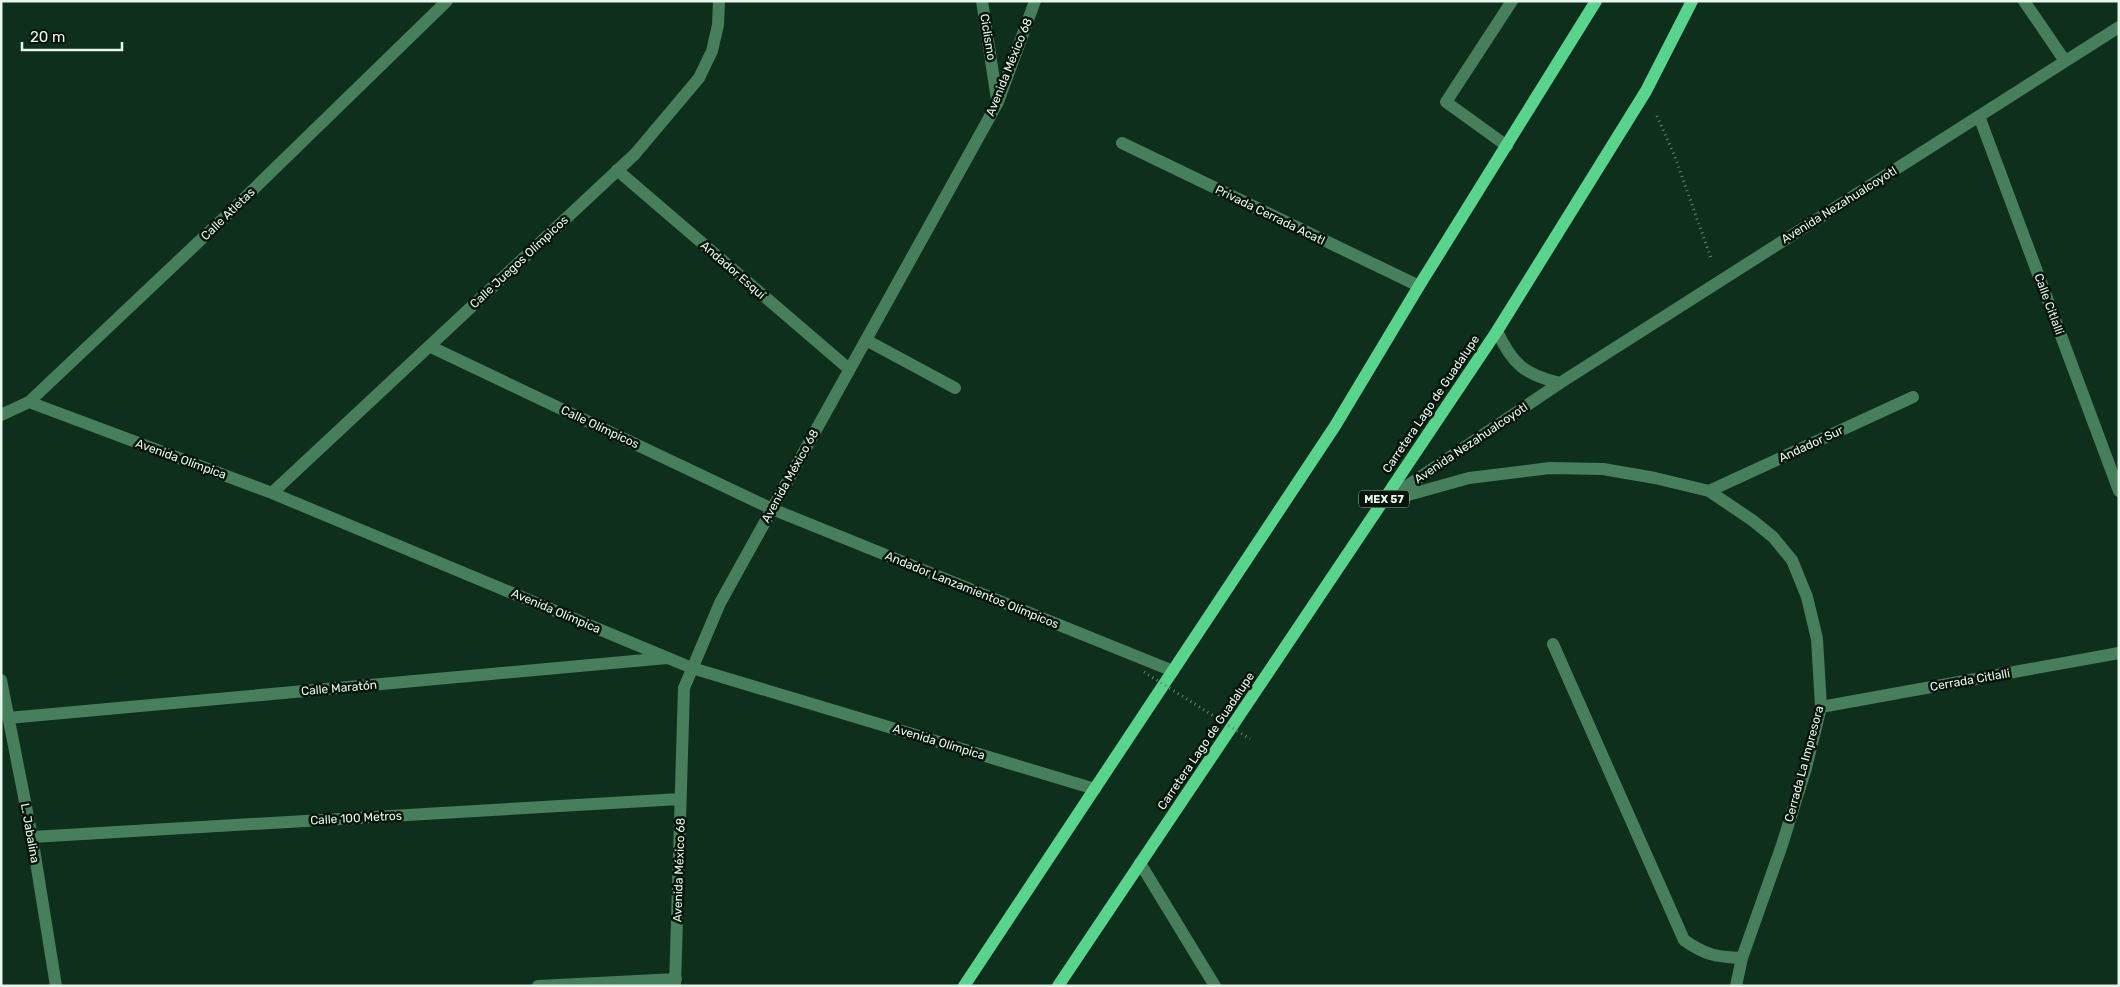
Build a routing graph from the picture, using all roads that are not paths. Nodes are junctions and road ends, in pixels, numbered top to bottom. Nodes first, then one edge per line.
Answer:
1 (447, 1) edge
2 (719, 1) edge
3 (982, 1) edge
4 (1035, 1) edge
5 (1512, 1) edge
6 (1596, 1) edge
7 (1692, 1) edge
8 (2024, 1) edge
9 (2119, 27) edge
10 (2065, 61) junction
11 (998, 102) junction
12 (1979, 116) junction
13 (1122, 143) dead end
14 (1507, 146) junction
15 (617, 170) junction
16 (1419, 286) junction
17 (1497, 331) junction
18 (866, 340) junction
19 (429, 346) junction
20 (849, 369) junction
21 (1560, 383) junction
22 (955, 388) dead end
23 (1914, 397) dead end
24 (29, 402) junction
25 (1, 415) edge
26 (2119, 491) edge
27 (1709, 492) junction
28 (272, 493) junction
29 (1383, 502) junction
30 (772, 509) junction
31 (1553, 644) dead end
32 (2119, 653) edge
33 (670, 658) junction
34 (692, 668) junction
35 (1173, 671) junction
36 (1, 680) edge
37 (1821, 707) junction
38 (8, 718) junction
39 (1094, 789) junction
40 (680, 799) junction
41 (32, 837) junction
42 (1140, 863) junction
43 (1742, 958) junction
44 (675, 983) edge
45 (56, 986) edge
46 (538, 986) edge
47 (964, 986) edge
48 (1058, 986) edge
49 (1215, 986) edge
50 (1736, 986) edge

1 - 24 street, Calle Atletas
2 - 15 street, Calle Juegos Olímpicos
3 - 11 street, Ciclismo
4 - 11 street, Avenida México 68
5 - 14 street
6 - 14 main road
7 - 17 main road, Carretera Lago de Guadalupe / MEX 57
8 - 10 street
9 - 10 street, Avenida Nezahualcoyotl
10 - 12 street, Avenida Nezahualcoyotl
11 - 18 street, Avenida México 68
12 - 21 street, Avenida Nezahualcoyotl
12 - 26 street, Calle Citlalli
13 - 16 street, Privada Cerrada Acatl
14 - 16 main road
15 - 19 street, Calle Juegos Olímpicos
15 - 20 street, Andador Esquí
16 - 35 main road
17 - 21 street
17 - 29 main road, Carretera Lago de Guadalupe / MEX 57
18 - 20 street, Avenida México 68
18 - 22 street
19 - 28 street, Calle Juegos Olímpicos
19 - 30 street, Calle Olímpicos
20 - 30 street, Avenida México 68
21 - 29 street, Avenida Nezahualcoyotl
23 - 27 street, Andador Sur
24 - 25 street, Calle Atletas
24 - 28 street, Avenida Olímpica
27 - 29 street, Cerrada La Impresora
27 - 37 street, Cerrada La Impresora
28 - 33 street, Avenida Olímpica
29 - 42 main road, Carretera Lago de Guadalupe / MEX 57
30 - 34 street, Avenida México 68
30 - 35 street, Andador Lanzamientos Olímpicos
31 - 43 street
32 - 37 street, Cerrada Citlalli
33 - 34 street, Avenida Olímpica
33 - 38 street, Calle Maratón
34 - 39 street, Avenida Olímpica
34 - 40 street, Avenida México 68
35 - 39 main road
36 - 38 street, L. Jabalina
37 - 43 street, Cerrada La Impresora
38 - 41 street, L. Jabalina
39 - 47 main road
40 - 41 street, Calle 100 Metros
40 - 44 street, Avenida México 68
41 - 45 street, L. Jabalina
42 - 48 main road, Carretera Lago de Guadalupe / MEX 57
42 - 49 street
43 - 50 street, Cerrada La Impresora
44 - 46 street

